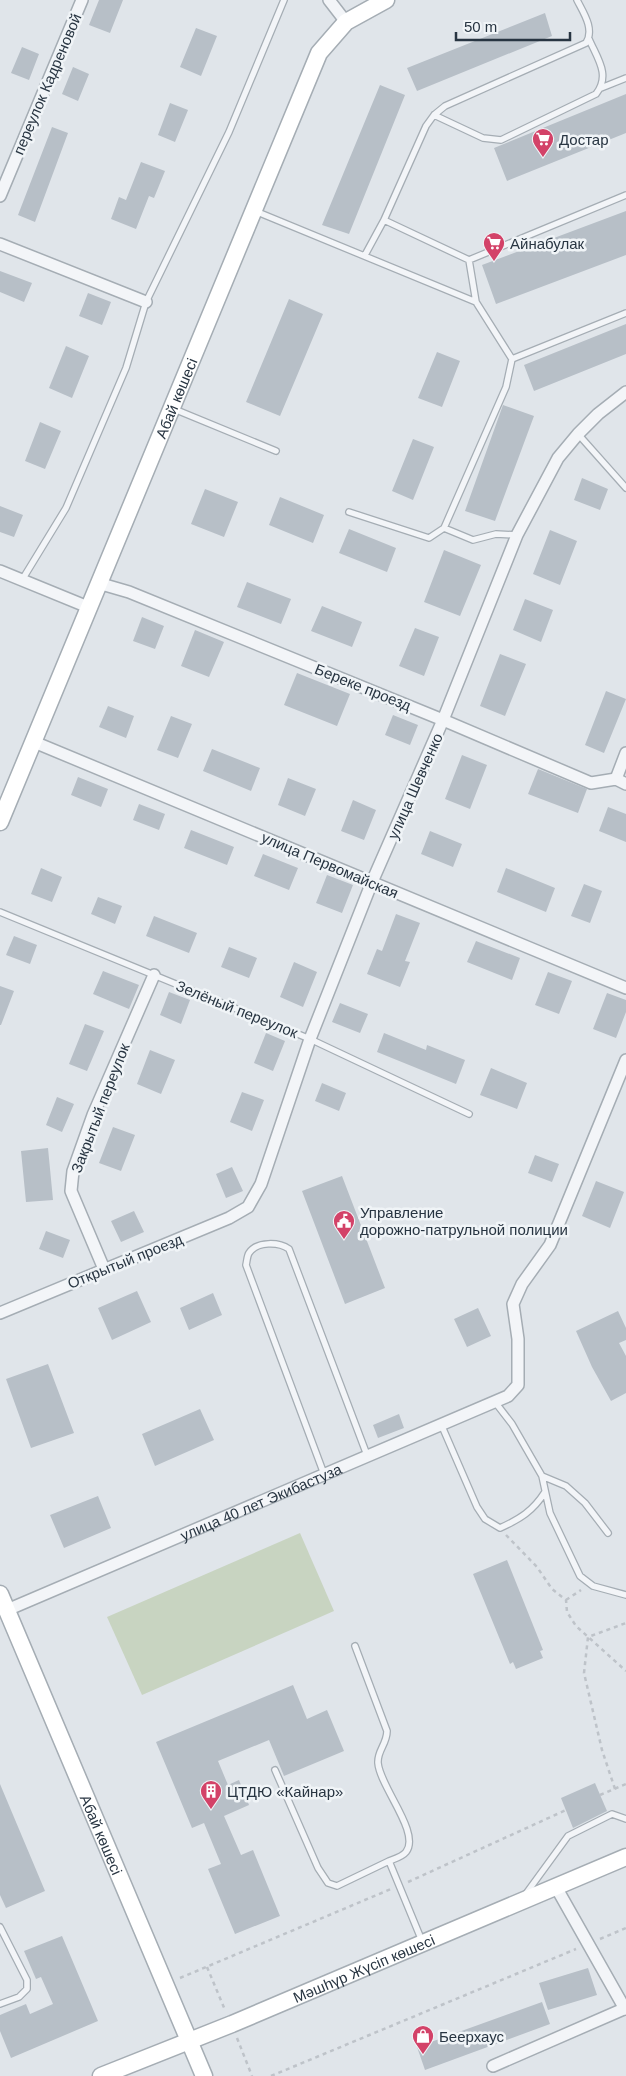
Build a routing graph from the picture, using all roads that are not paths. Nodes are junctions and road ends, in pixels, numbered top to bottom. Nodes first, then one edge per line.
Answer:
1 (82, 0) edge
2 (284, 0) edge
3 (328, 0) edge
4 (386, 0) edge
5 (577, 0) edge
6 (346, 22) junction
7 (589, 39) junction
8 (626, 78) edge
9 (601, 88) junction
10 (434, 115) junction
11 (626, 195) edge
12 (0, 196) edge
13 (253, 210) junction
14 (384, 220) junction
15 (0, 244) edge
16 (365, 255) junction
17 (469, 260) junction
18 (146, 302) junction
19 (476, 302) junction
20 (626, 313) edge
21 (512, 359) junction
22 (626, 392) edge
23 (171, 408) junction
24 (578, 434) junction
25 (276, 451) dead end
26 (626, 488) edge
27 (349, 512) dead end
28 (444, 528) junction
29 (517, 535) junction
30 (0, 571) edge
31 (22, 580) junction
32 (98, 583) junction
33 (88, 607) junction
34 (443, 720) junction
35 (34, 742) junction
36 (626, 753) edge
37 (621, 782) edge
38 (0, 822) edge
39 (372, 882) junction
40 (0, 912) edge
41 (154, 975) junction
42 (626, 988) edge
43 (310, 1039) junction
44 (626, 1060) edge
45 (469, 1114) dead end
46 (248, 1207) joint
47 (104, 1269) junction
48 (0, 1313) edge
49 (495, 1402) junction
50 (441, 1424) junction
51 (367, 1456) junction
52 (324, 1474) junction
53 (542, 1476) junction
54 (544, 1492) junction
55 (608, 1533) dead end
56 (0, 1594) edge
57 (626, 1595) edge
58 (3, 1612) edge
59 (355, 1646) dead end
60 (275, 1770) dead end
61 (626, 1819) edge
62 (626, 1857) edge
63 (389, 1861) junction
64 (556, 1887) junction
65 (520, 1902) junction
66 (1, 1931) edge
67 (422, 1943) junction
68 (0, 2004) edge
69 (625, 2008) edge
70 (189, 2042) junction
71 (493, 2066) dead end
72 (101, 2076) edge
73 (204, 2076) edge

1 - 12 street, переулок Кадреновой
2 - 18 lane
3 - 6 street
4 - 6 street, Абай көшесі
5 - 7 lane
6 - 13 street, Абай көшесі
7 - 9 lane
7 - 10 lane
8 - 9 lane
9 - 10 lane
10 - 14 lane
11 - 17 lane
13 - 16 lane
13 - 23 street, Абай көшесі
14 - 16 lane
14 - 17 lane
15 - 18 street
16 - 19 lane
17 - 19 lane
18 - 31 lane
19 - 21 lane
20 - 21 lane
21 - 28 lane
22 - 24 street, улица Шевченко
23 - 25 lane
23 - 32 street, Абай көшесі
24 - 26 lane
24 - 29 street, улица Шевченко
27 - 28 lane
28 - 29 lane
29 - 34 street, улица Шевченко
30 - 31 street
31 - 33 street
32 - 33 street, Абай көшесі
32 - 34 street, Береке проезд
33 - 35 street, Абай көшесі
34 - 37 street, Береке проезд
34 - 39 street, улица Шевченко
35 - 38 street, Абай көшесі
35 - 39 street, улица Первомайская
36 - 37 street
39 - 42 street, улица Первомайская
39 - 43 street, улица Шевченко
40 - 41 lane, Зелёный переулок
41 - 43 lane, Зелёный переулок
41 - 47 street, Закрытый переулок
43 - 45 lane, Зелёный переулок
43 - 46 street, улица Шевченко
44 - 49 street, улица 40 лет Экибастуза
46 - 47 street, Открытый проезд
47 - 48 street, Открытый проезд
49 - 50 street, улица 40 лет Экибастуза
49 - 53 lane
50 - 51 street, улица 40 лет Экибастуза
50 - 54 lane
51 - 52 street, улица 40 лет Экибастуза
51 - 52 lane
52 - 58 street, улица 40 лет Экибастуза
53 - 54 lane
53 - 55 lane
54 - 57 lane
56 - 58 street, Абай көшесі
58 - 70 street, Абай көшесі
59 - 63 lane
60 - 63 lane
61 - 65 lane
62 - 64 street, Мәшһүр Жүсіп көшесі
63 - 67 lane
64 - 65 street, Мәшһүр Жүсіп көшесі
64 - 69 street
65 - 67 street, Мәшһүр Жүсіп көшесі
66 - 68 lane
67 - 70 street, Мәшһүр Жүсіп көшесі
69 - 71 street
70 - 72 street, Мәшһүр Жүсіп көшесі
70 - 73 street, Абай көшесі

